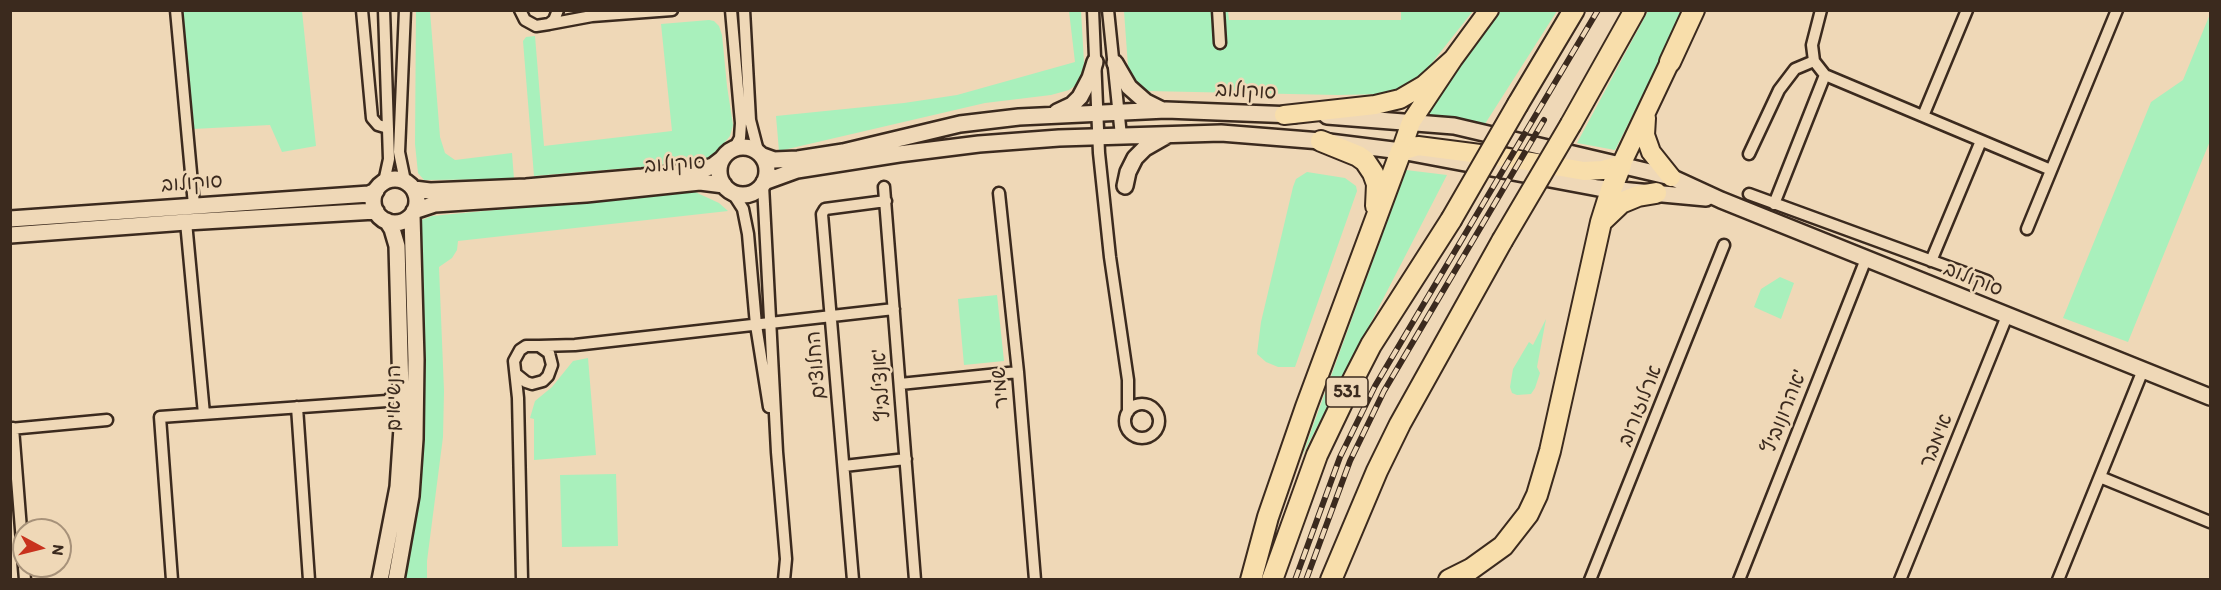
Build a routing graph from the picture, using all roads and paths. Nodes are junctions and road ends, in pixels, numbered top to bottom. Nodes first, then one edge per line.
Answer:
1 (176, 10) edge
2 (362, 10) edge
3 (384, 10) edge
4 (405, 10) edge
5 (520, 10) edge
6 (558, 10) edge
7 (572, 10) edge
8 (672, 10) edge
9 (731, 10) edge
10 (744, 10) edge
11 (1093, 10) edge
12 (1108, 10) edge
13 (1218, 10) edge
14 (1489, 10) edge
15 (1574, 10) edge
16 (1635, 10) edge
17 (1696, 10) edge
18 (1821, 10) edge
19 (1967, 10) edge
20 (2117, 10) edge
21 (592, 16) junction
22 (549, 24) junction
23 (1220, 43) dead end
24 (1453, 59) junction
25 (1814, 61) junction
26 (1095, 62) junction
27 (1670, 62) joint
28 (1115, 63) junction
29 (1825, 75) junction
30 (1119, 111) junction
31 (1166, 111) junction
32 (1647, 111) junction
33 (1096, 112) junction
34 (1053, 115) junction
35 (1284, 115) junction
36 (1923, 116) junction
37 (1411, 122) junction
38 (388, 128) junction
39 (1171, 134) junction
40 (1098, 136) junction
41 (1121, 136) junction
42 (1321, 141) junction
43 (1981, 141) junction
44 (734, 148) junction
45 (1401, 151) junction
46 (760, 154) junction
47 (1749, 154) dead end
48 (722, 159) junction
49 (1621, 165) junction
50 (2051, 170) junction
51 (1671, 177) junction
52 (764, 183) junction
53 (410, 185) junction
54 (1125, 186) dead end
55 (380, 187) junction
56 (884, 187) dead end
57 (728, 188) junction
58 (1611, 190) junction
59 (999, 193) dead end
60 (1656, 193) junction
61 (1749, 194) dead end
62 (1721, 200) junction
63 (886, 201) junction
64 (1774, 204) junction
65 (194, 205) junction
66 (413, 213) junction
67 (382, 216) junction
68 (10, 219) edge
69 (186, 222) junction
70 (1601, 222) junction
71 (1374, 226) junction
72 (2027, 229) dead end
73 (10, 235) edge
74 (1724, 245) dead end
75 (1866, 259) junction
76 (1931, 261) junction
77 (1987, 281) dead end
78 (894, 309) junction
79 (831, 316) junction
80 (2007, 316) junction
81 (772, 323) junction
82 (756, 325) junction
83 (579, 344) junction
84 (539, 346) junction
85 (552, 365) junction
86 (2144, 370) junction
87 (1018, 372) junction
88 (516, 374) junction
89 (535, 383) junction
90 (402, 384) junction
91 (900, 384) junction
92 (2211, 397) edge
93 (387, 400) junction
94 (297, 407) junction
95 (403, 412) junction
96 (1128, 412) dead end
97 (204, 414) junction
98 (518, 418) junction
99 (107, 420) dead end
100 (12, 429) edge
101 (777, 452) junction
102 (906, 459) junction
103 (844, 466) junction
104 (2100, 477) junction
105 (2211, 522) edge
106 (25, 579) edge
107 (172, 579) edge
108 (309, 579) edge
109 (380, 579) edge
110 (396, 579) edge
111 (522, 579) edge
112 (784, 579) edge
113 (853, 579) edge
114 (915, 579) edge
115 (1035, 579) edge
116 (1251, 579) edge
117 (1272, 579) edge
118 (1331, 579) edge
119 (1449, 579) edge
120 (1590, 579) edge
121 (1739, 579) edge
122 (1900, 579) edge
123 (2058, 579) edge

1 - 65 street
2 - 38 street
3 - 38 street
4 - 53 street
5 - 22 street
6 - 22 street
7 - 21 street
8 - 21 street
9 - 44 street
10 - 46 street
11 - 26 street
12 - 28 street
13 - 23 street
14 - 24 main road
15 - 117 highway, 531, bridge
16 - 118 highway, bridge
17 - 27 highway
18 - 25 street
19 - 36 street
20 - 50 street
21 - 22 street
24 - 35 main road
24 - 37 main road
25 - 29 street
25 - 47 street
26 - 33 street
26 - 34 main road
27 - 32 main road
28 - 30 street
28 - 31 main road
29 - 36 street
29 - 64 street
30 - 31 main road, סוקולוב
30 - 33 main road, סוקולוב
30 - 41 street
31 - 35 main road, סוקולוב
32 - 49 main road
32 - 51 main road
33 - 34 main road, סוקולוב
33 - 40 street
34 - 46 main road, סוקולוב
35 - 37 main road, סוקולוב
36 - 43 street
37 - 45 main road
37 - 49 main road, סוקולוב
38 - 55 street
39 - 41 main road, סוקולוב
39 - 42 main road, סוקולוב
39 - 54 main road
40 - 41 main road, סוקולוב
40 - 52 main road, סוקולוב
40 - 96 street
42 - 45 main road, סוקולוב
42 - 71 highway
43 - 50 street
43 - 76 street
44 - 46 main road
44 - 48 main road
45 - 49 main road
45 - 58 main road, סוקולוב
45 - 71 highway
46 - 52 main road
48 - 53 main road, סוקולוב
48 - 57 main road
49 - 51 main road, סוקולוב
49 - 58 highway
50 - 72 street
51 - 62 main road, סוקולוב
52 - 57 main road
52 - 81 street
53 - 55 main road
53 - 66 main road
55 - 65 main road, סוקולוב
55 - 67 main road
56 - 63 street, אנצילביץ'
57 - 66 main road, סוקולוב
57 - 82 street
58 - 60 main road, סוקולוב
58 - 70 highway
59 - 87 street, שמיר
60 - 62 main road, סוקולוב
60 - 70 highway
61 - 64 street
62 - 75 main road, סוקולוב
63 - 78 street, אנצילביץ'
63 - 79 street, החלוצים
64 - 76 street
65 - 68 main road, סוקולוב
66 - 67 main road
66 - 110 main road, הנשיאים
67 - 69 main road, סוקולוב
67 - 90 main road, הנשיאים
69 - 73 main road, סוקולוב
69 - 97 street
70 - 119 highway
71 - 116 highway
74 - 120 street, ארלוזורוב
75 - 80 main road, סוקולוב
75 - 121 street, אהרונוביץ'
76 - 77 street
78 - 79 street
78 - 91 street, אנצילביץ'
79 - 81 street
79 - 103 street, החלוצים
80 - 86 main road, סוקולוב
80 - 122 street, אימבר
81 - 82 street
81 - 101 street
82 - 83 street
82 - 101 street
83 - 84 street
83 - 85 street
84 - 85 street
84 - 88 street
85 - 89 street
86 - 92 main road, סוקולוב
86 - 104 street
87 - 91 street
87 - 115 street, שמיר
88 - 89 street
88 - 98 street
89 - 98 street
90 - 93 street
90 - 95 main road, הנשיאים
91 - 102 street, אנצילביץ'
93 - 94 street
93 - 95 street
94 - 97 street
94 - 108 street
95 - 109 main road, הנשיאים
97 - 107 street
98 - 111 street
99 - 100 street
100 - 106 street
101 - 112 street
102 - 103 street
102 - 114 street, אנצילביץ'
103 - 113 street, החלוצים
104 - 105 street
104 - 123 street

